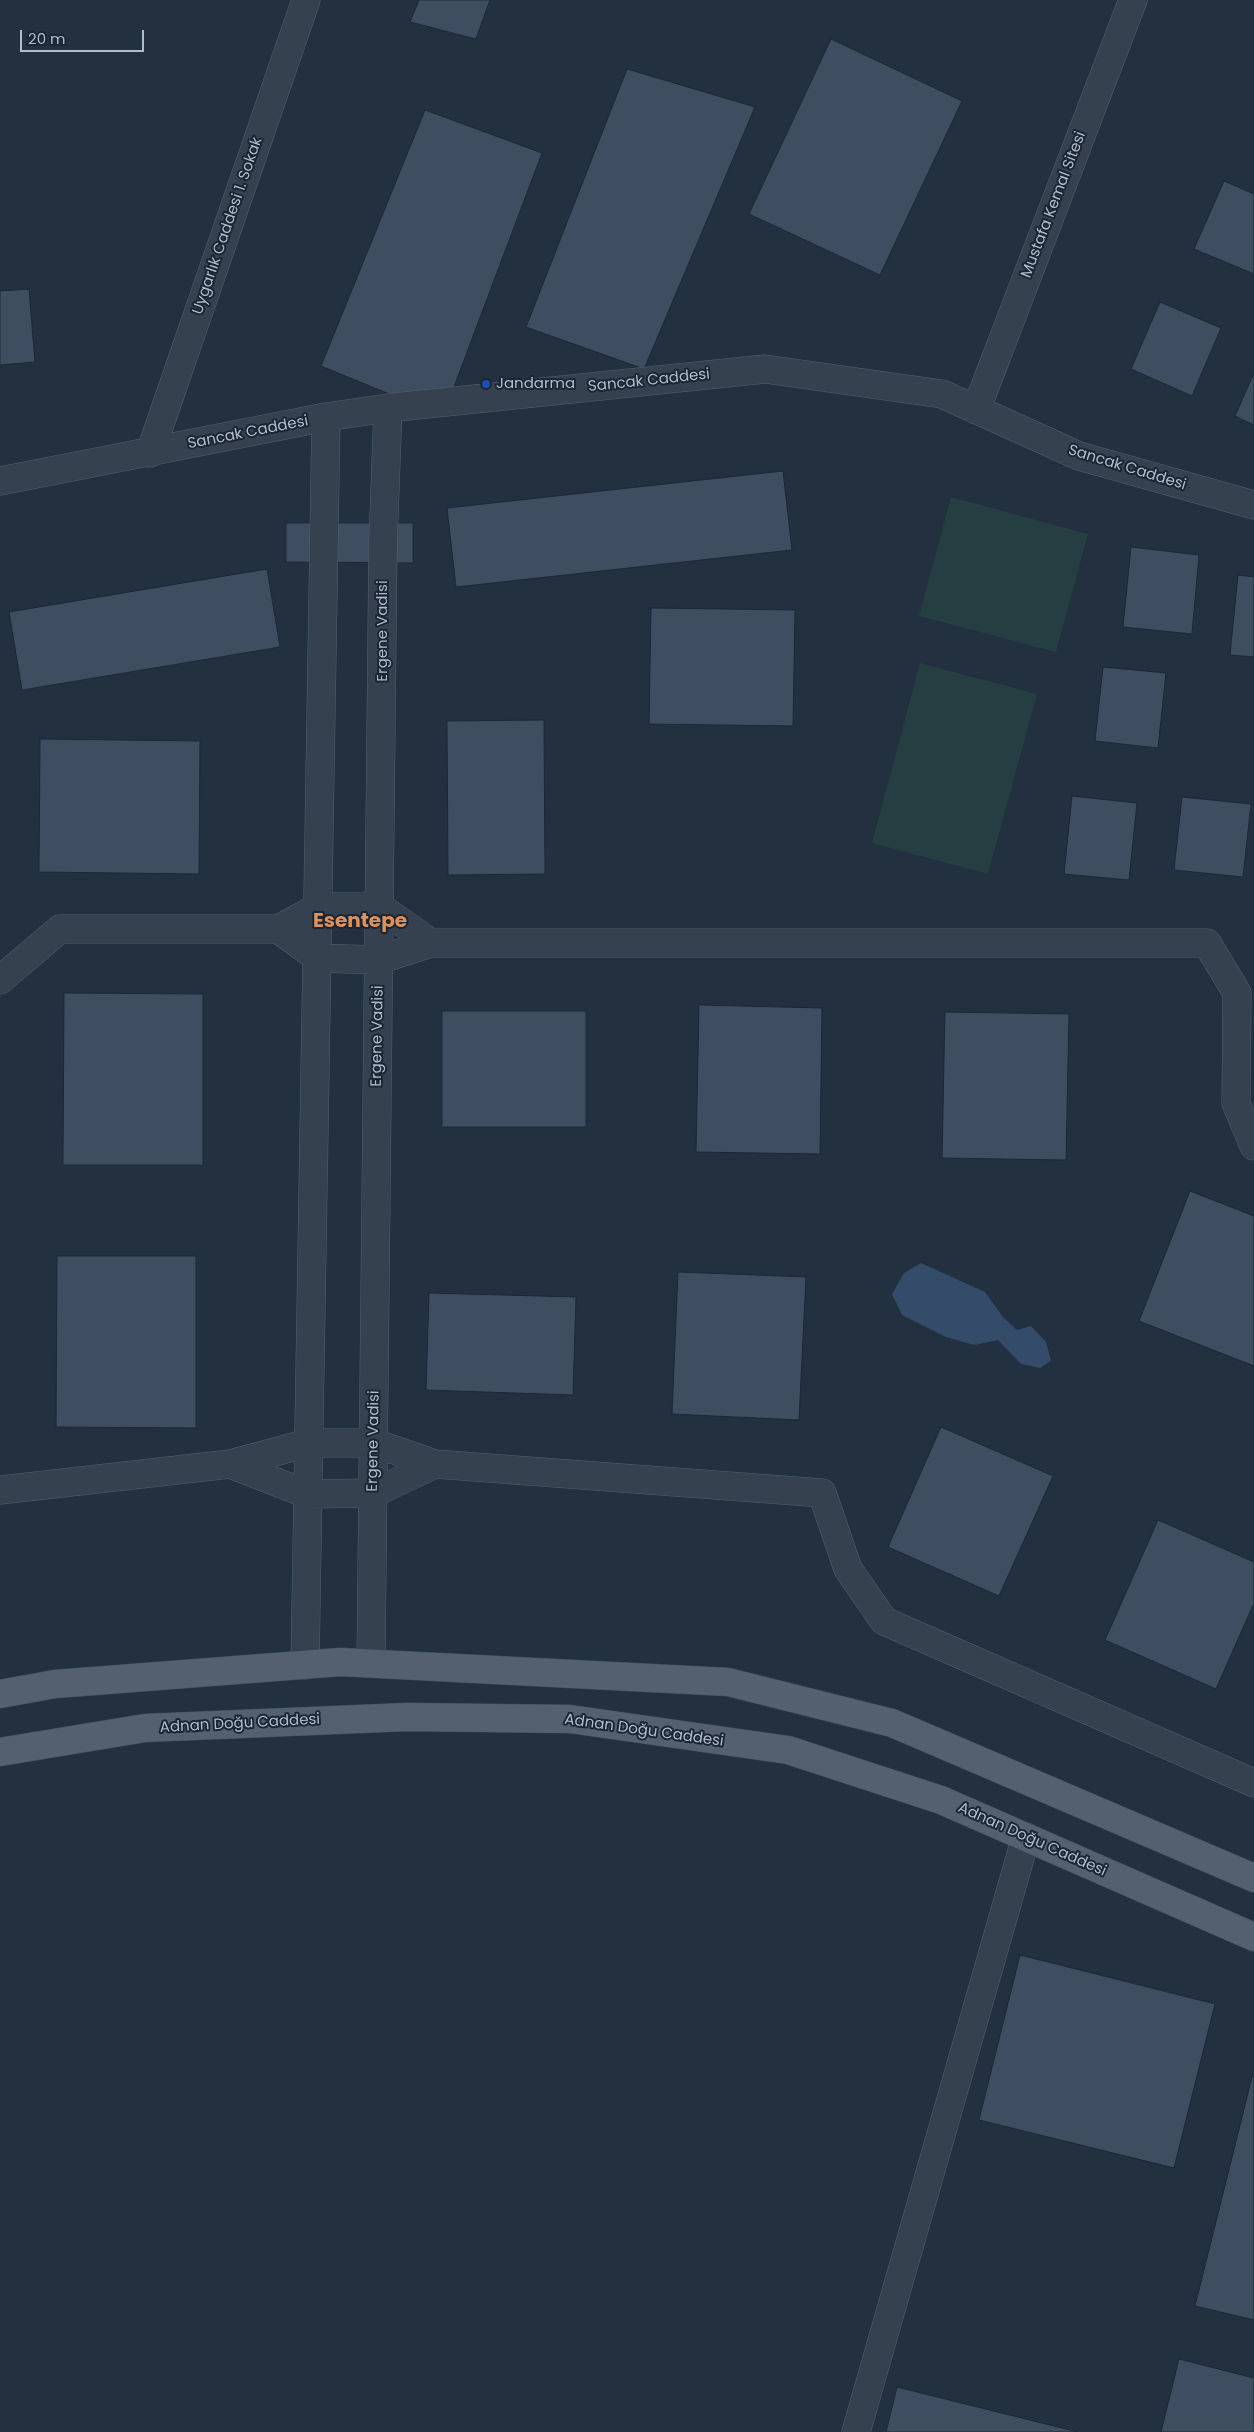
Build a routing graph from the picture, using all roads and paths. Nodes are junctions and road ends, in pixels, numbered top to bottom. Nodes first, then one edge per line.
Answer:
1 (306, 0) edge
2 (1133, 0) edge
3 (388, 408) junction
4 (976, 410) junction
5 (326, 417) junction
6 (150, 453) junction
7 (0, 481) edge
8 (1254, 505) edge
9 (319, 907) junction
10 (380, 907) junction
11 (278, 929) junction
12 (431, 943) junction
13 (318, 958) junction
14 (379, 960) junction
15 (0, 980) edge
16 (1254, 1146) edge
17 (308, 1442) junction
18 (374, 1442) junction
19 (230, 1464) junction
20 (435, 1464) junction
21 (0, 1490) edge
22 (374, 1493) junction
23 (307, 1494) junction
24 (372, 1663) junction
25 (305, 1665) junction
26 (0, 1694) edge
27 (0, 1752) edge
28 (1254, 1783) edge
29 (1026, 1837) junction
30 (1254, 1878) edge
31 (1254, 1936) edge
32 (856, 2432) edge

1 - 6 street, Uygarlık Caddesi 1. Sokak
2 - 4 street, Mustafa Kemal Sitesi
3 - 4 street, Sancak Caddesi
3 - 5 street, Sancak Caddesi
3 - 10 street, Ergene Vadisi
4 - 8 street, Sancak Caddesi
5 - 6 street, Sancak Caddesi
5 - 9 street
6 - 7 street, Sancak Caddesi
9 - 10 street
9 - 11 street
9 - 13 street
10 - 12 street
10 - 14 street, Ergene Vadisi
11 - 13 street
11 - 15 street
12 - 14 street
12 - 16 street
13 - 14 street
13 - 17 street
14 - 18 street, Ergene Vadisi
17 - 18 street
17 - 19 street
17 - 23 street
18 - 20 street
18 - 22 street, Ergene Vadisi
19 - 21 street
19 - 23 street
20 - 22 street
20 - 28 street
22 - 23 street
22 - 24 street, Ergene Vadisi
23 - 25 street
24 - 25 main road
24 - 30 main road
25 - 26 main road
27 - 29 main road, Adnan Doğu Caddesi
29 - 31 main road, Adnan Doğu Caddesi
29 - 32 street

